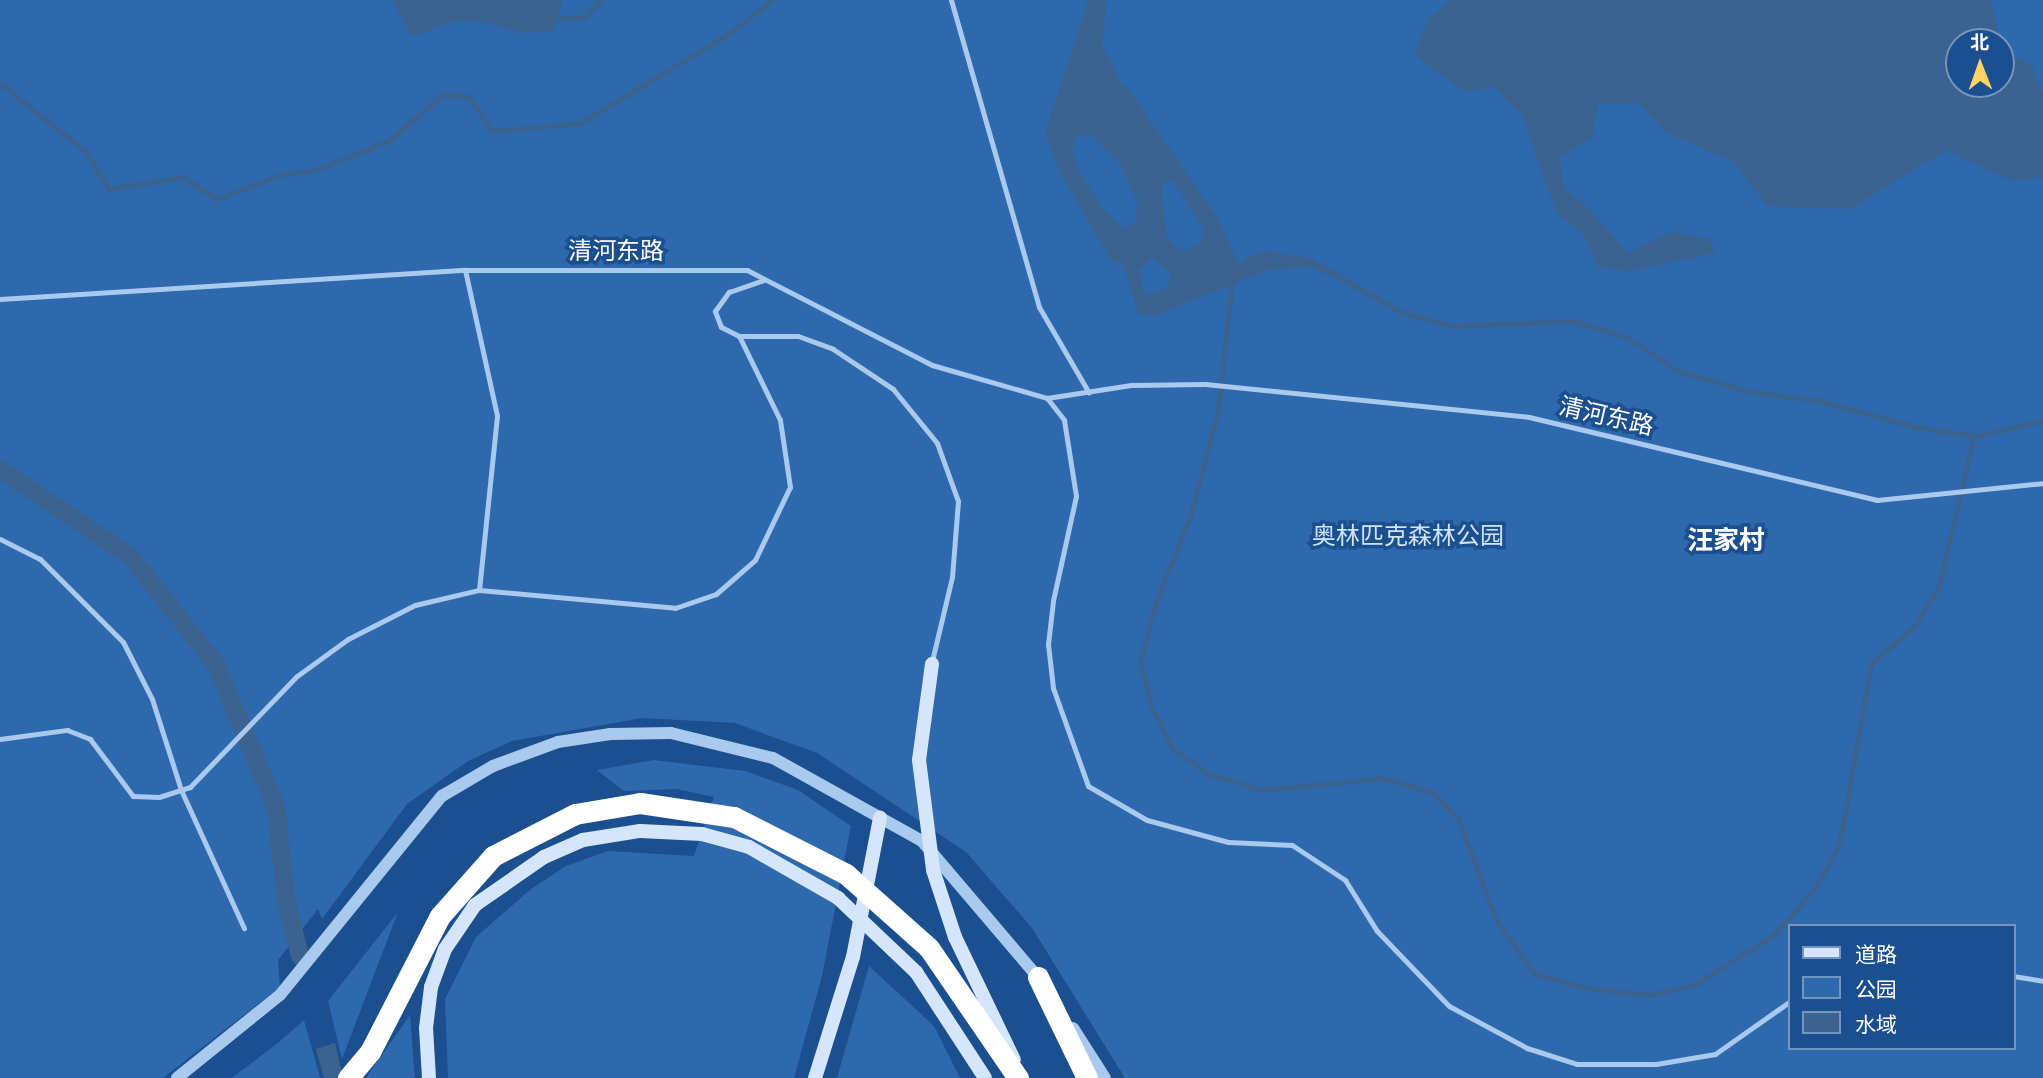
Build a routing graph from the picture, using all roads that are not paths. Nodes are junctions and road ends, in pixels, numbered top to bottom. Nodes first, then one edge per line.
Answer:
1 (951, 0) edge
2 (465, 270) junction
3 (764, 279) junction
4 (0, 299) edge
5 (739, 336) junction
6 (1089, 393) junction
7 (1047, 398) junction
8 (2043, 483) edge
9 (0, 539) edge
10 (479, 590) junction
11 (932, 664) joint
12 (0, 738) edge
13 (181, 790) junction
14 (880, 818) junction
15 (244, 928) dead end
16 (2015, 976) edge
17 (1038, 977) junction
18 (2043, 981) edge
19 (1787, 1004) edge
20 (177, 1078) edge
21 (348, 1078) edge
22 (429, 1078) edge
23 (815, 1078) edge
24 (985, 1078) edge
25 (1020, 1078) edge
26 (1087, 1078) edge
27 (1105, 1078) edge

1 - 6 lane
2 - 3 lane, 清河东路
2 - 4 lane, 清河东路
2 - 10 lane
3 - 5 lane
3 - 7 lane, 清河东路
5 - 10 lane
5 - 11 lane
6 - 7 lane, 清河东路
6 - 8 lane, 清河东路
7 - 19 lane
9 - 13 lane
10 - 13 lane
11 - 25 main road, bridge
12 - 13 lane
13 - 15 lane
14 - 17 street
14 - 20 street
14 - 23 main road
16 - 18 lane
17 - 26 highway
17 - 27 street
21 - 25 highway, bridge
22 - 24 main road, bridge

